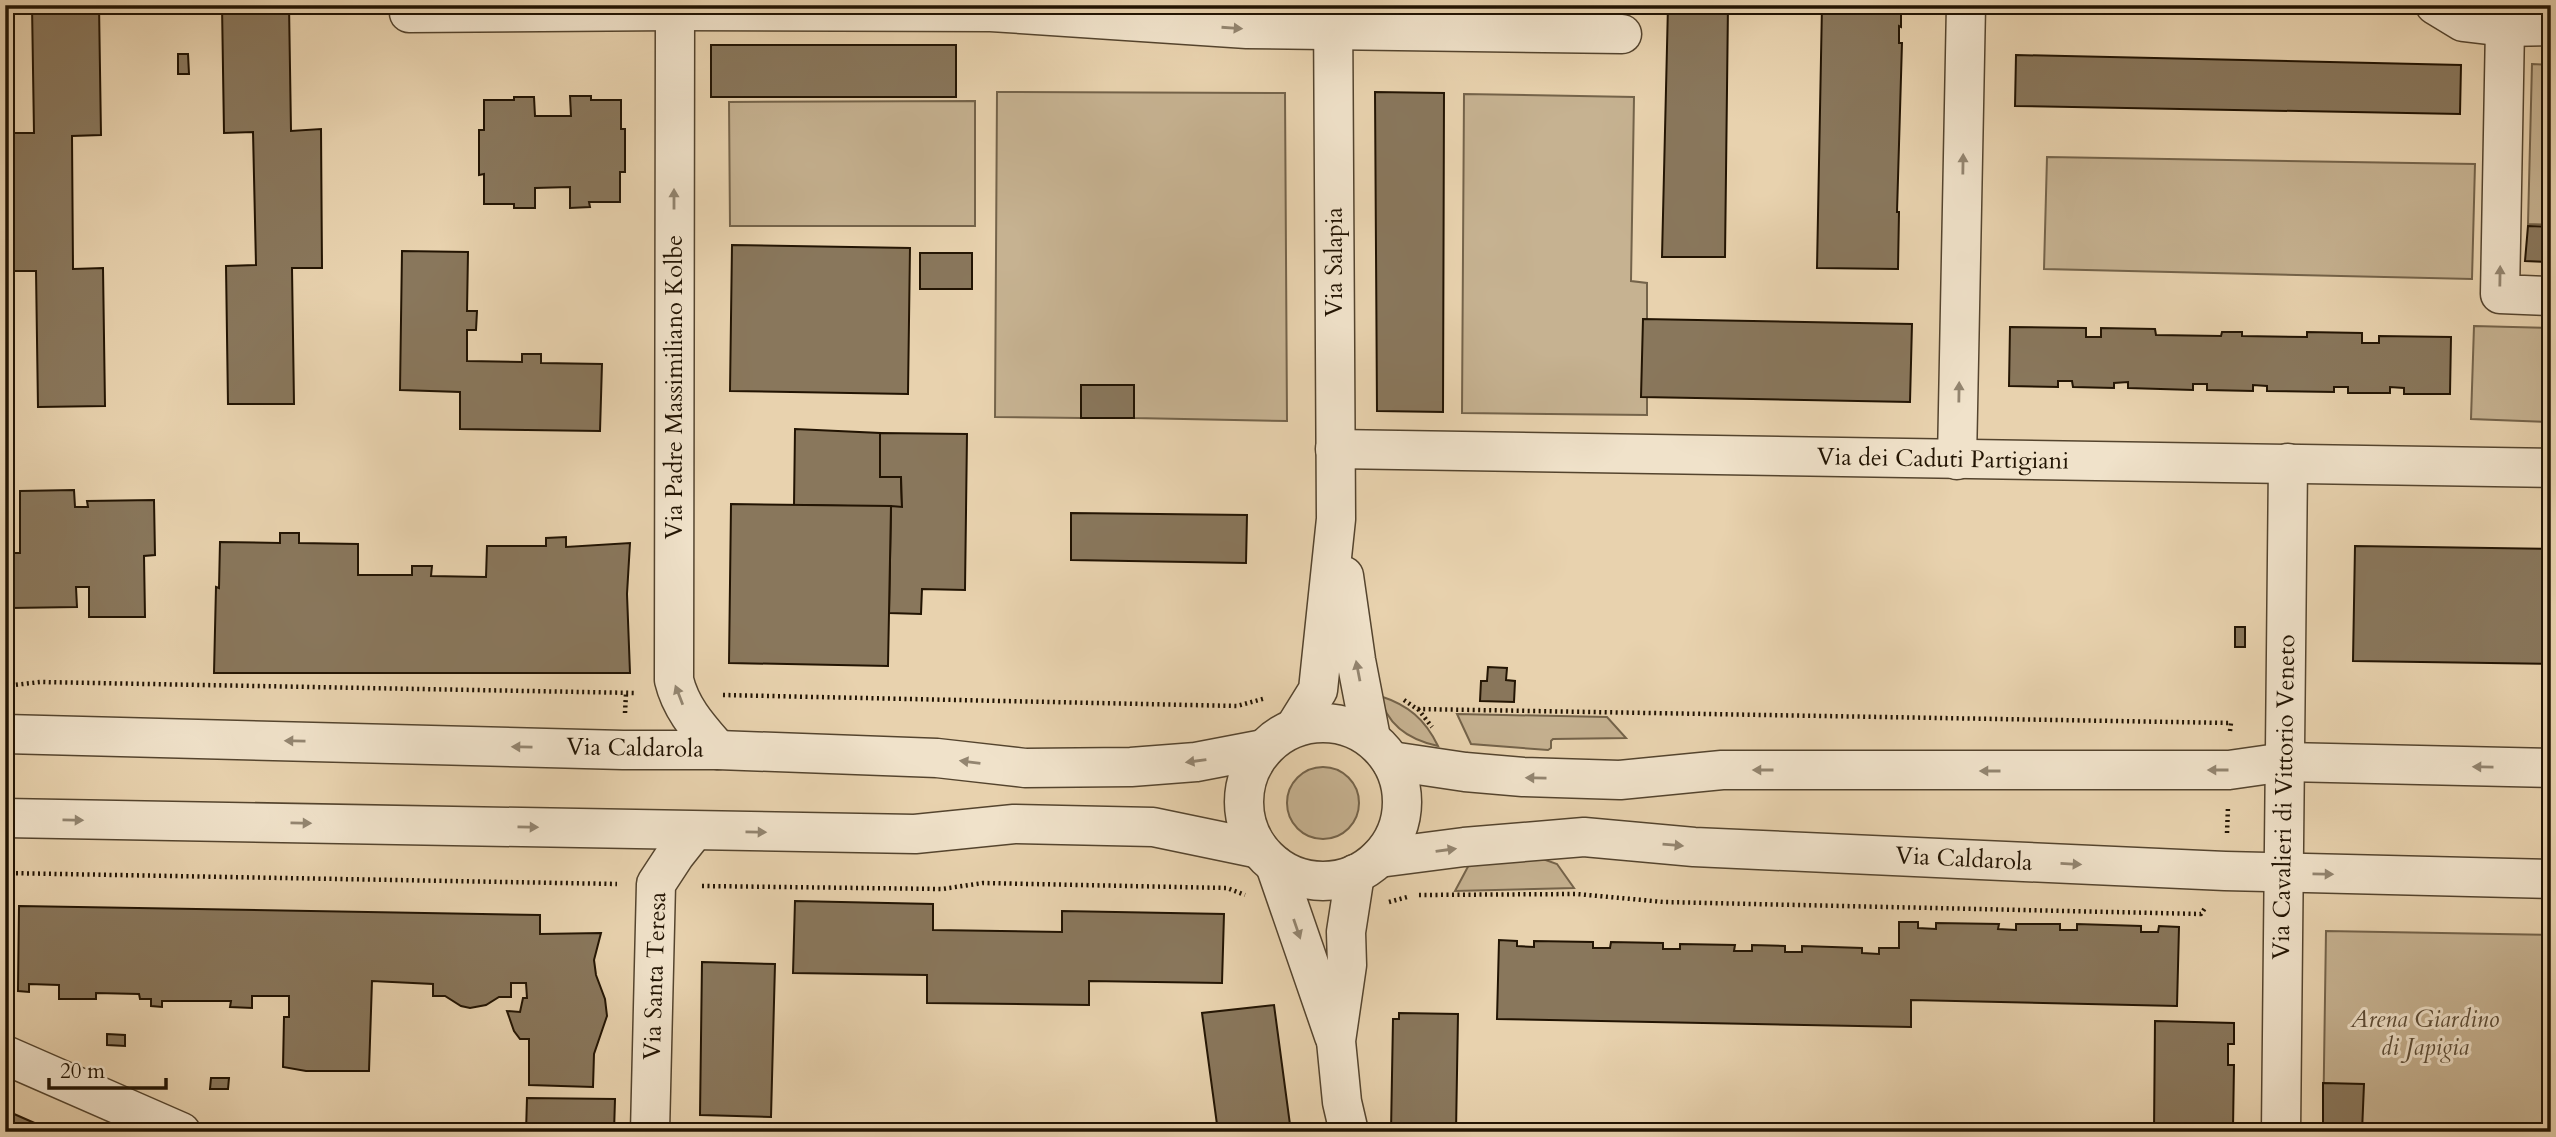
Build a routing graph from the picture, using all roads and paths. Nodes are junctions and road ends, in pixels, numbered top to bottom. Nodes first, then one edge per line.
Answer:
1 (1966, 5) edge
2 (2435, 5) edge
3 (675, 10) junction
4 (409, 13) dead end
5 (1333, 17) edge
6 (2551, 26) edge
7 (2505, 27) junction
8 (1622, 34) dead end
9 (2551, 296) edge
10 (1335, 449) junction
11 (1957, 460) junction
12 (2288, 463) junction
13 (2551, 468) edge
14 (1336, 519) junction
15 (1295, 727) junction
16 (5, 734) edge
17 (1264, 749) junction
18 (718, 750) junction
19 (1381, 750) junction
20 (2285, 762) junction
21 (2551, 768) edge
22 (5, 818) edge
23 (694, 831) junction
24 (1267, 857) junction
25 (1366, 866) junction
26 (2282, 873) junction
27 (2551, 879) edge
28 (1336, 1041) junction
29 (5, 1055) edge
30 (181, 1132) edge
31 (650, 1132) edge
32 (1349, 1132) edge
33 (2281, 1132) edge

11 -> 1 street
2 - 7 street
3 - 4 street
3 -> 5 street
18 -> 3 street, Via Padre Massimiliano Kolbe
5 - 8 street
5 - 10 street, Via Salapia
6 - 7 street
9 -> 7 street
10 - 11 street, Via dei Caduti Partigiani
10 - 14 street, Via Salapia
11 - 12 street, Via dei Caduti Partigiani
12 - 13 street, Via dei Caduti Partigiani
12 - 20 street, Via Cavalieri di Vittorio Veneto
14 - 15 street, Via Salapia
19 -> 14 street, Via Salapia
15 - 17 street
15 - 19 street
18 -> 16 street, Via Caldarola
17 -> 18 street, Via Caldarola
17 - 24 street
20 -> 19 street
19 - 25 street
21 -> 20 street
20 - 26 street, Via Cavalieri di Vittorio Veneto
22 -> 23 street
23 -> 24 street
23 - 31 street, Via Santa Teresa
24 - 25 street
24 -> 28 street
25 -> 26 street, Via Caldarola
25 - 28 street
26 -> 27 street, Via Caldarola
26 - 33 street, Via Cavalieri di Vittorio Veneto
28 - 32 street
29 - 30 street

